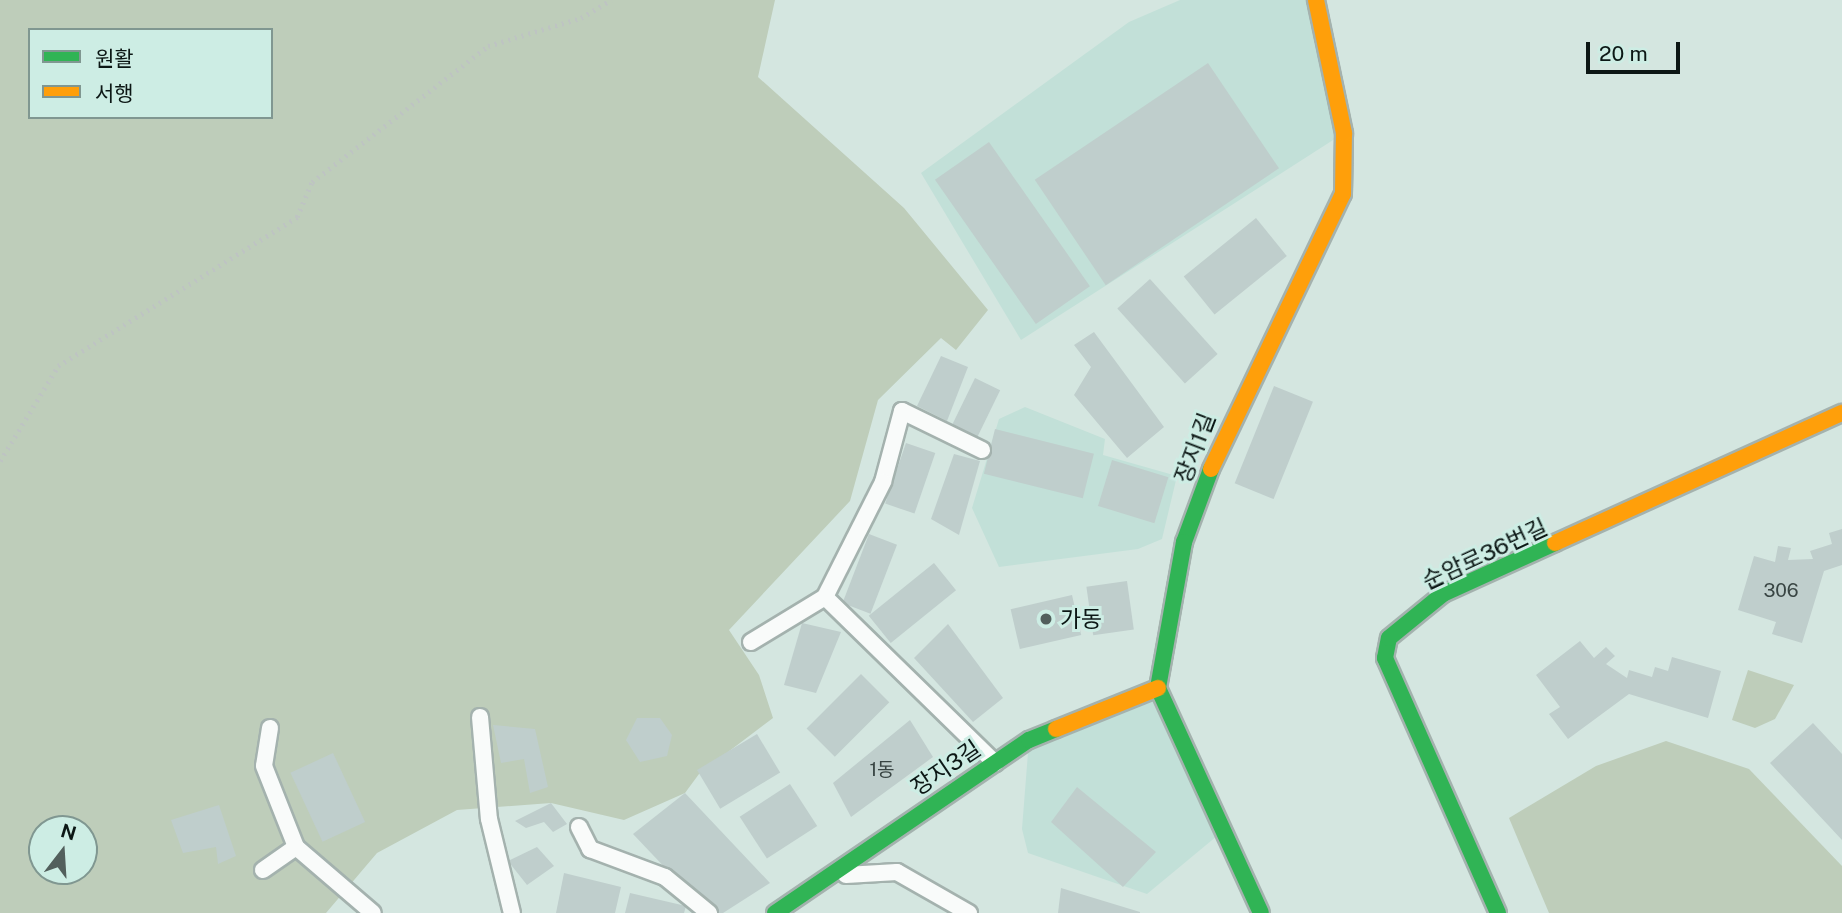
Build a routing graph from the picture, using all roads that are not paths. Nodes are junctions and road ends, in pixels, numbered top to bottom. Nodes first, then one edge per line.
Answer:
1 (1316, 0) edge
2 (1842, 413) edge
3 (982, 450) dead end
4 (825, 597) junction
5 (751, 642) dead end
6 (1157, 688) junction
7 (480, 717) dead end
8 (270, 728) dead end
9 (995, 763) junction
10 (579, 827) dead end
11 (296, 847) junction
12 (263, 870) dead end
13 (830, 875) junction
14 (373, 913) edge
15 (512, 913) edge
16 (709, 913) edge
17 (775, 913) edge
18 (969, 913) edge
19 (1261, 913) edge
20 (1498, 913) edge

1 - 6 street, 장지1길
2 - 20 street, 순암로36번길
3 - 4 lane
4 - 5 lane
4 - 9 lane
6 - 9 street, 장지3길
6 - 19 street
7 - 15 lane
8 - 11 lane
9 - 13 street, 장지3길
10 - 16 lane
11 - 12 lane
11 - 14 lane
13 - 17 street, 장지3길
13 - 18 lane

